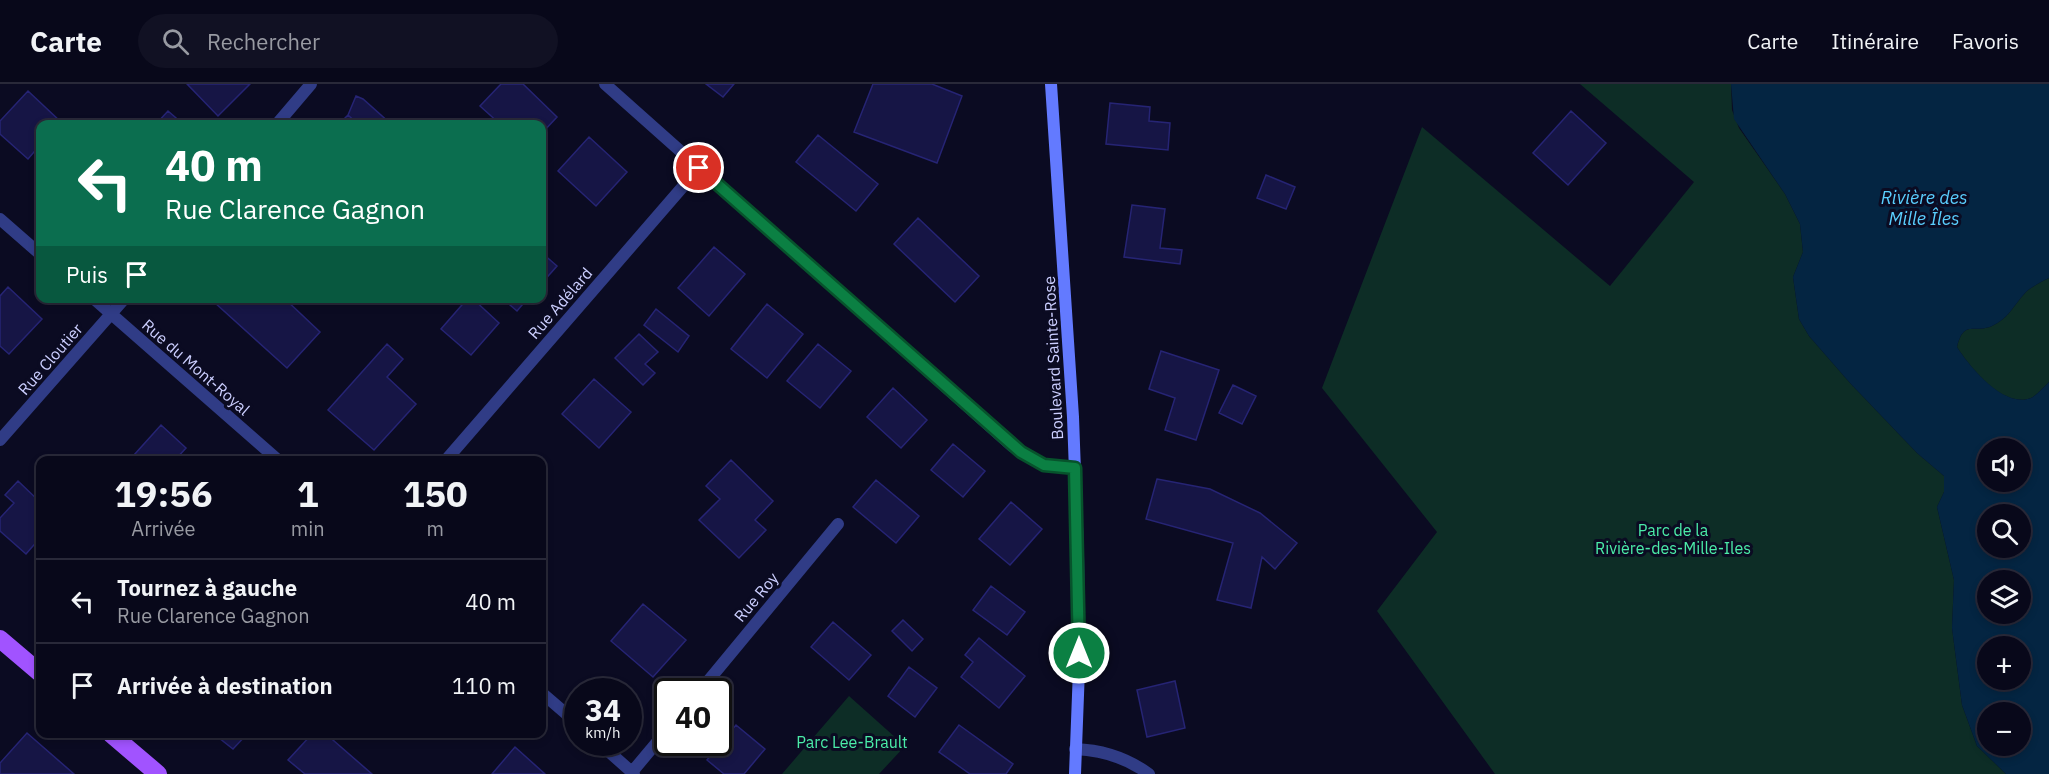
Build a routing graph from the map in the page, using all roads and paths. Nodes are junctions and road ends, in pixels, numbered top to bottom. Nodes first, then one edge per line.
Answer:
1 (311, 84) edge
2 (605, 84) edge
3 (1051, 84) edge
4 (280, 120) edge
5 (699, 168) junction
6 (0, 219) edge
7 (36, 250) edge
8 (99, 303) edge
9 (121, 303) edge
10 (112, 315) junction
11 (0, 440) edge
12 (273, 456) edge
13 (449, 456) edge
14 (1075, 468) junction
15 (838, 524) dead end
16 (0, 639) edge
17 (36, 670) edge
18 (711, 678) edge
19 (546, 696) edge
20 (564, 712) edge
21 (116, 738) edge
22 (654, 747) edge
23 (1076, 749) junction
24 (614, 756) edge
25 (633, 773) edge
26 (158, 774) edge
27 (1075, 774) edge
28 (1149, 774) edge

1 - 4 street
2 - 5 street
3 - 14 street, Boulevard Sainte-Rose
5 - 13 street, Rue Adélard
5 - 14 street
6 - 7 street
8 - 10 street, Rue du Mont-Royal
9 - 10 street, Rue Cloutier
10 - 11 street, Rue Cloutier
10 - 12 street, Rue du Mont-Royal
14 - 23 street, Boulevard Sainte-Rose
15 - 18 street, Rue Roy
16 - 17 main road
19 - 20 street
21 - 26 main road
22 - 25 street
23 - 27 street, Boulevard Sainte-Rose
23 - 28 street
24 - 25 street

